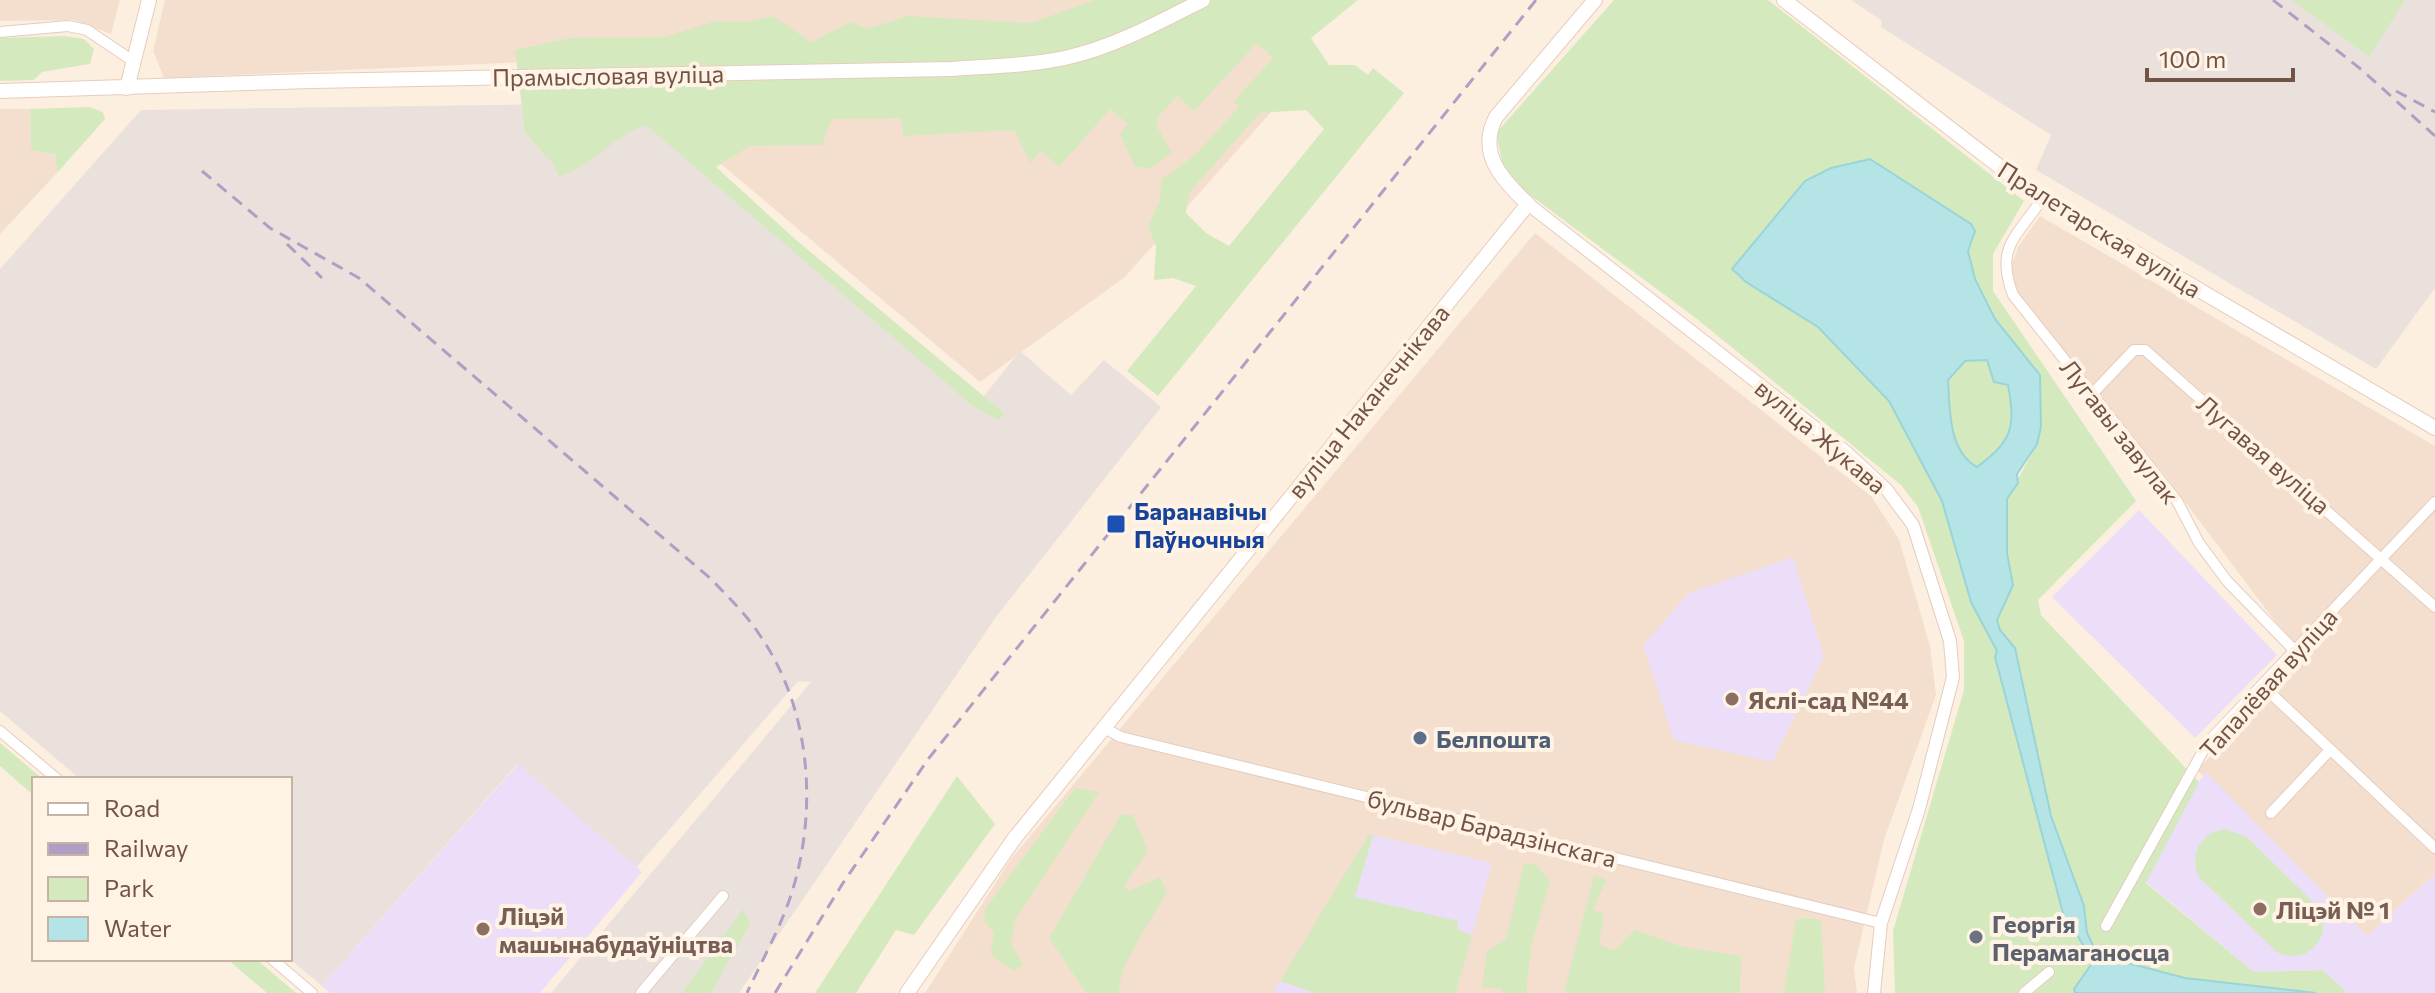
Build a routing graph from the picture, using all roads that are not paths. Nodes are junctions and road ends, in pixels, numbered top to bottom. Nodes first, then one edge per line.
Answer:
1 (149, 0) edge
2 (1203, 0) edge
3 (1595, 0) edge
4 (1784, 0) edge
5 (0, 32) edge
6 (133, 61) junction
7 (127, 88) junction
8 (0, 91) edge
9 (2042, 199) junction
10 (1528, 204) junction
11 (2093, 393) junction
12 (2435, 428) edge
13 (2435, 502) edge
14 (2382, 559) junction
15 (2435, 607) edge
16 (2295, 651) junction
17 (2263, 686) junction
18 (1106, 729) junction
19 (0, 731) edge
20 (2330, 750) junction
21 (55, 777) edge
22 (2271, 813) dead end
23 (2435, 848) edge
24 (723, 896) dead end
25 (1881, 923) junction
26 (2106, 926) dead end
27 (274, 961) edge
28 (2049, 972) dead end
29 (312, 993) edge
30 (641, 993) edge
31 (907, 993) edge
32 (1874, 993) edge
33 (2024, 993) edge

1 - 6 main road
2 - 7 main road, Прамысловая вуліца
3 - 10 main road
4 - 9 main road, Пралетарская вуліца
5 - 6 street
6 - 7 main road
7 - 8 main road, Прамысловая вуліца
9 - 11 street, Лугавы завулак
9 - 12 main road, Пралетарская вуліца
10 - 18 main road, вуліца Наканечнікава
10 - 25 street, вуліца Жукава
11 - 14 street, Лугавая вуліца
11 - 16 street, Лугавы завулак
13 - 14 street, Тапалёвая вуліца
14 - 15 street, Лугавая вуліца
14 - 16 street, Тапалёвая вуліца
16 - 17 street, Тапалёвая вуліца
17 - 20 street
17 - 26 street, Тапалёвая вуліца
18 - 25 street, бульвар Барадзінскага
18 - 31 main road, вуліца Наканечнікава
19 - 21 street
20 - 22 street
20 - 23 street
24 - 30 street
25 - 32 street, вуліца Жукава
27 - 29 street
28 - 33 street

